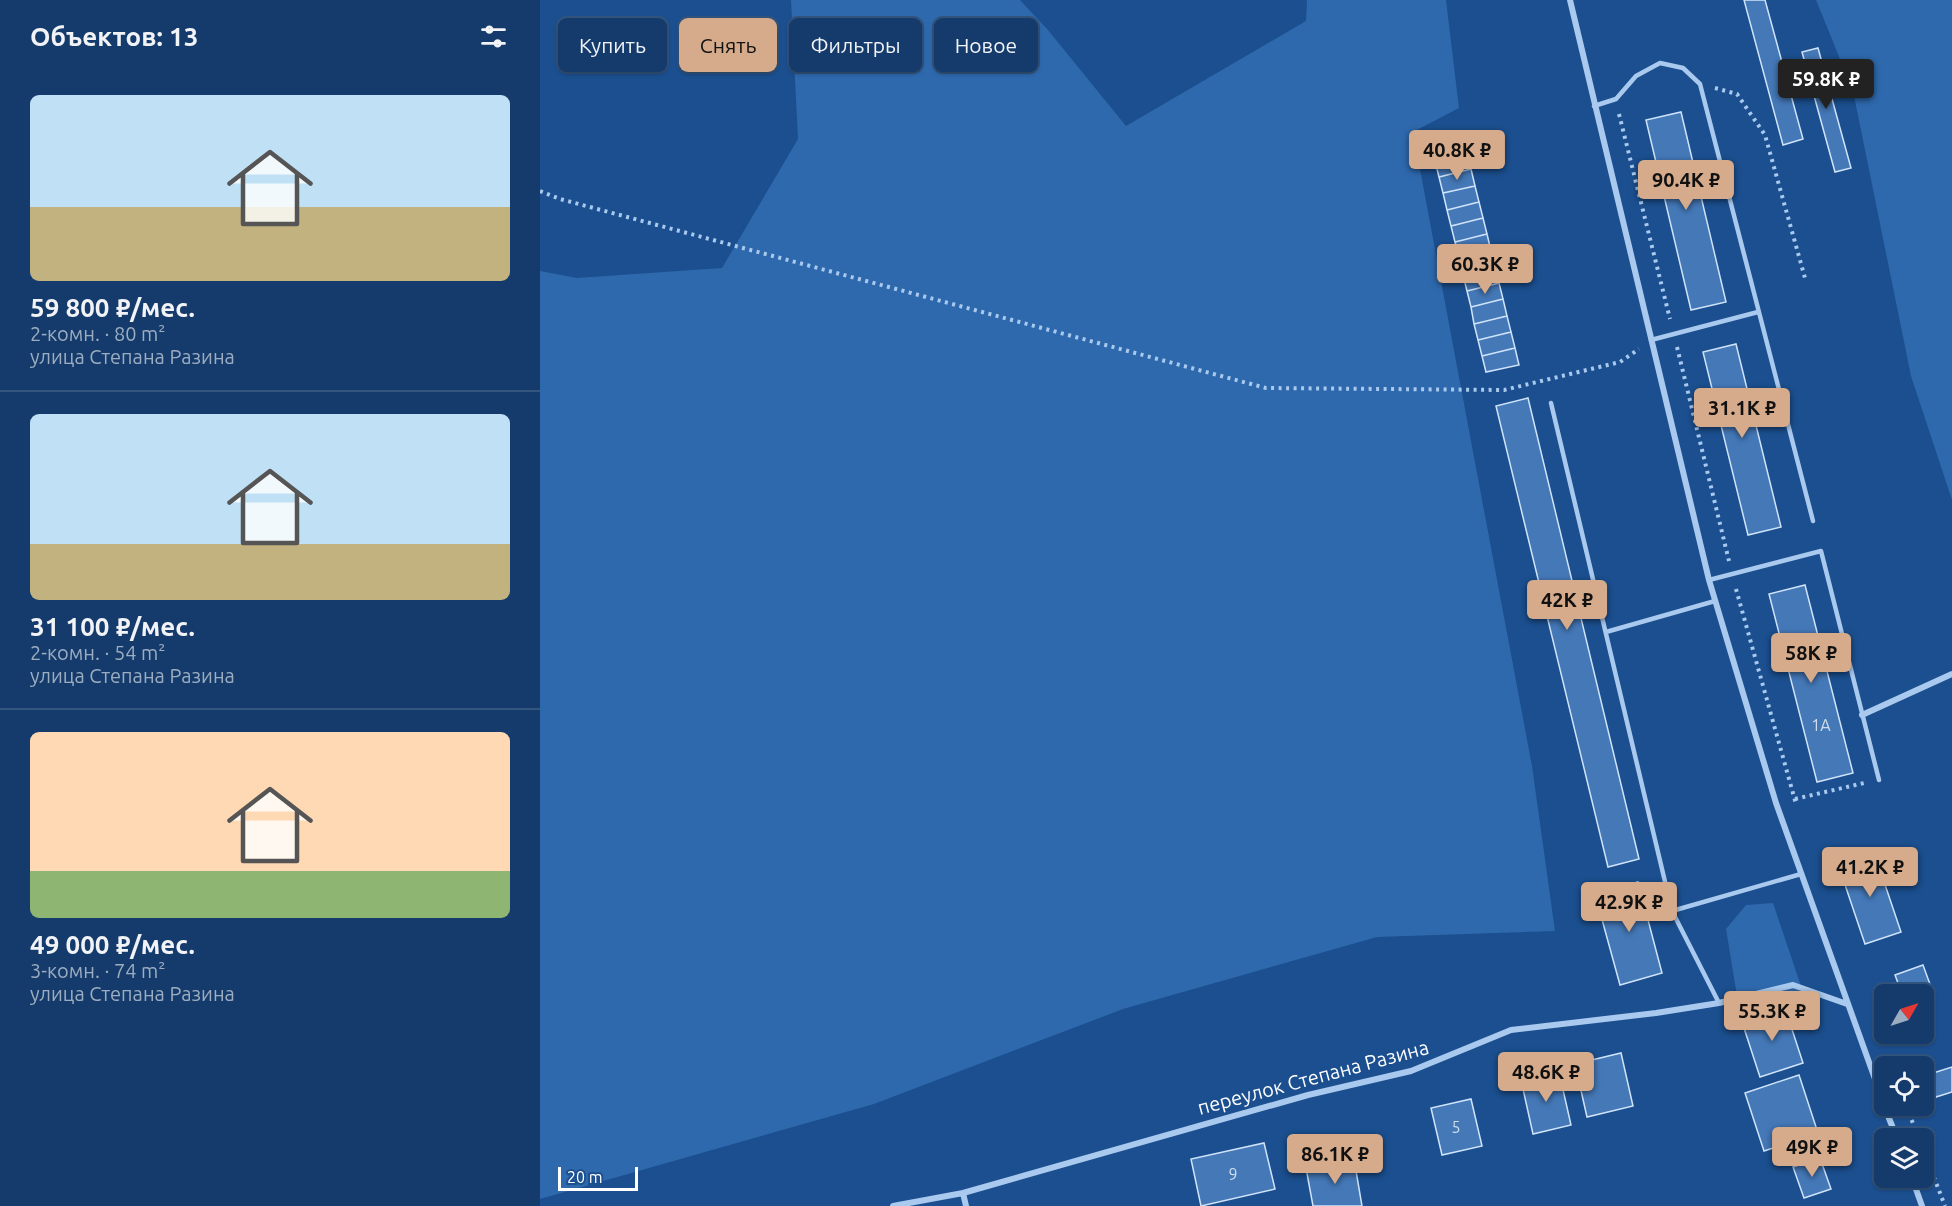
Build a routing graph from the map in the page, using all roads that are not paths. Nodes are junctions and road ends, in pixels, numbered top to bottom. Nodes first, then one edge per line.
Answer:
1 (1570, 0) edge
2 (1594, 106) junction
3 (1758, 312) junction
4 (1651, 340) junction
5 (1551, 403) dead end
6 (1813, 521) dead end
7 (1709, 580) junction
8 (1715, 601) junction
9 (1606, 632) junction
10 (1952, 674) edge
11 (1862, 715) junction
12 (1879, 780) road end
13 (1801, 874) junction
14 (1672, 911) junction
15 (1719, 1003) junction
16 (1847, 1004) junction
17 (1874, 1078) edge
18 (1916, 1188) edge
19 (963, 1193) junction
20 (893, 1206) edge
21 (966, 1206) edge
22 (1922, 1206) edge

1 - 2 street
2 - 3 lane
2 - 4 street
3 - 4 lane
3 - 6 lane
4 - 7 street
5 - 9 lane
7 - 8 street
7 - 11 lane
8 - 9 lane
8 - 13 street
9 - 14 lane
10 - 11 street
11 - 12 lane
13 - 14 lane
13 - 16 street
14 - 15 lane
15 - 16 street, переулок Степана Разина
15 - 19 street, переулок Степана Разина
16 - 17 street
18 - 22 street
19 - 20 street, переулок Степана Разина
19 - 21 street

